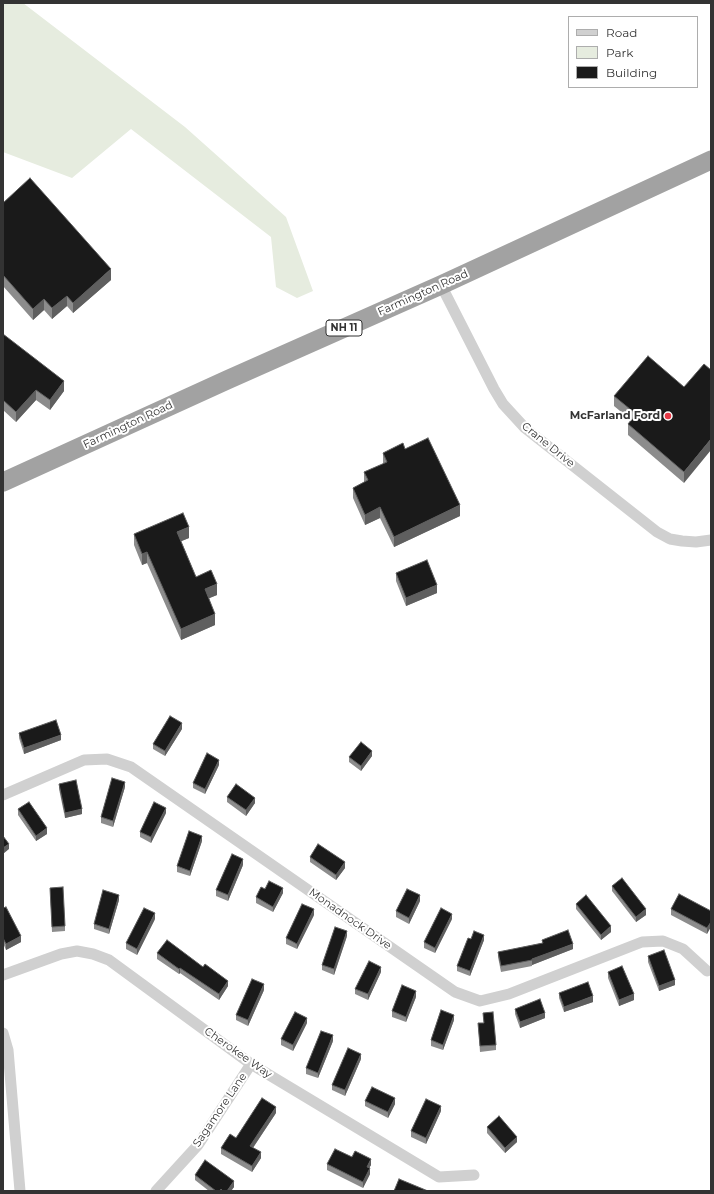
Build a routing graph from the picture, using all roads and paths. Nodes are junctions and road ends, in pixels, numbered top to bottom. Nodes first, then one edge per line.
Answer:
1 (711, 160) edge
2 (441, 285) junction
3 (3, 482) edge
4 (711, 540) edge
5 (3, 795) edge
6 (707, 971) dead end
7 (3, 975) edge
8 (3, 1033) edge
9 (251, 1064) junction
10 (474, 1175) dead end
11 (20, 1191) edge
12 (156, 1191) edge

1 - 2 highway, Farmington Road / NH 11
2 - 3 highway, Farmington Road / NH 11
2 - 4 street, Crane Drive
5 - 6 street, Monadnock Drive
7 - 9 street, Cherokee Way
8 - 11 street
9 - 10 street, Cherokee Way
9 - 12 street, Sagamore Lane

